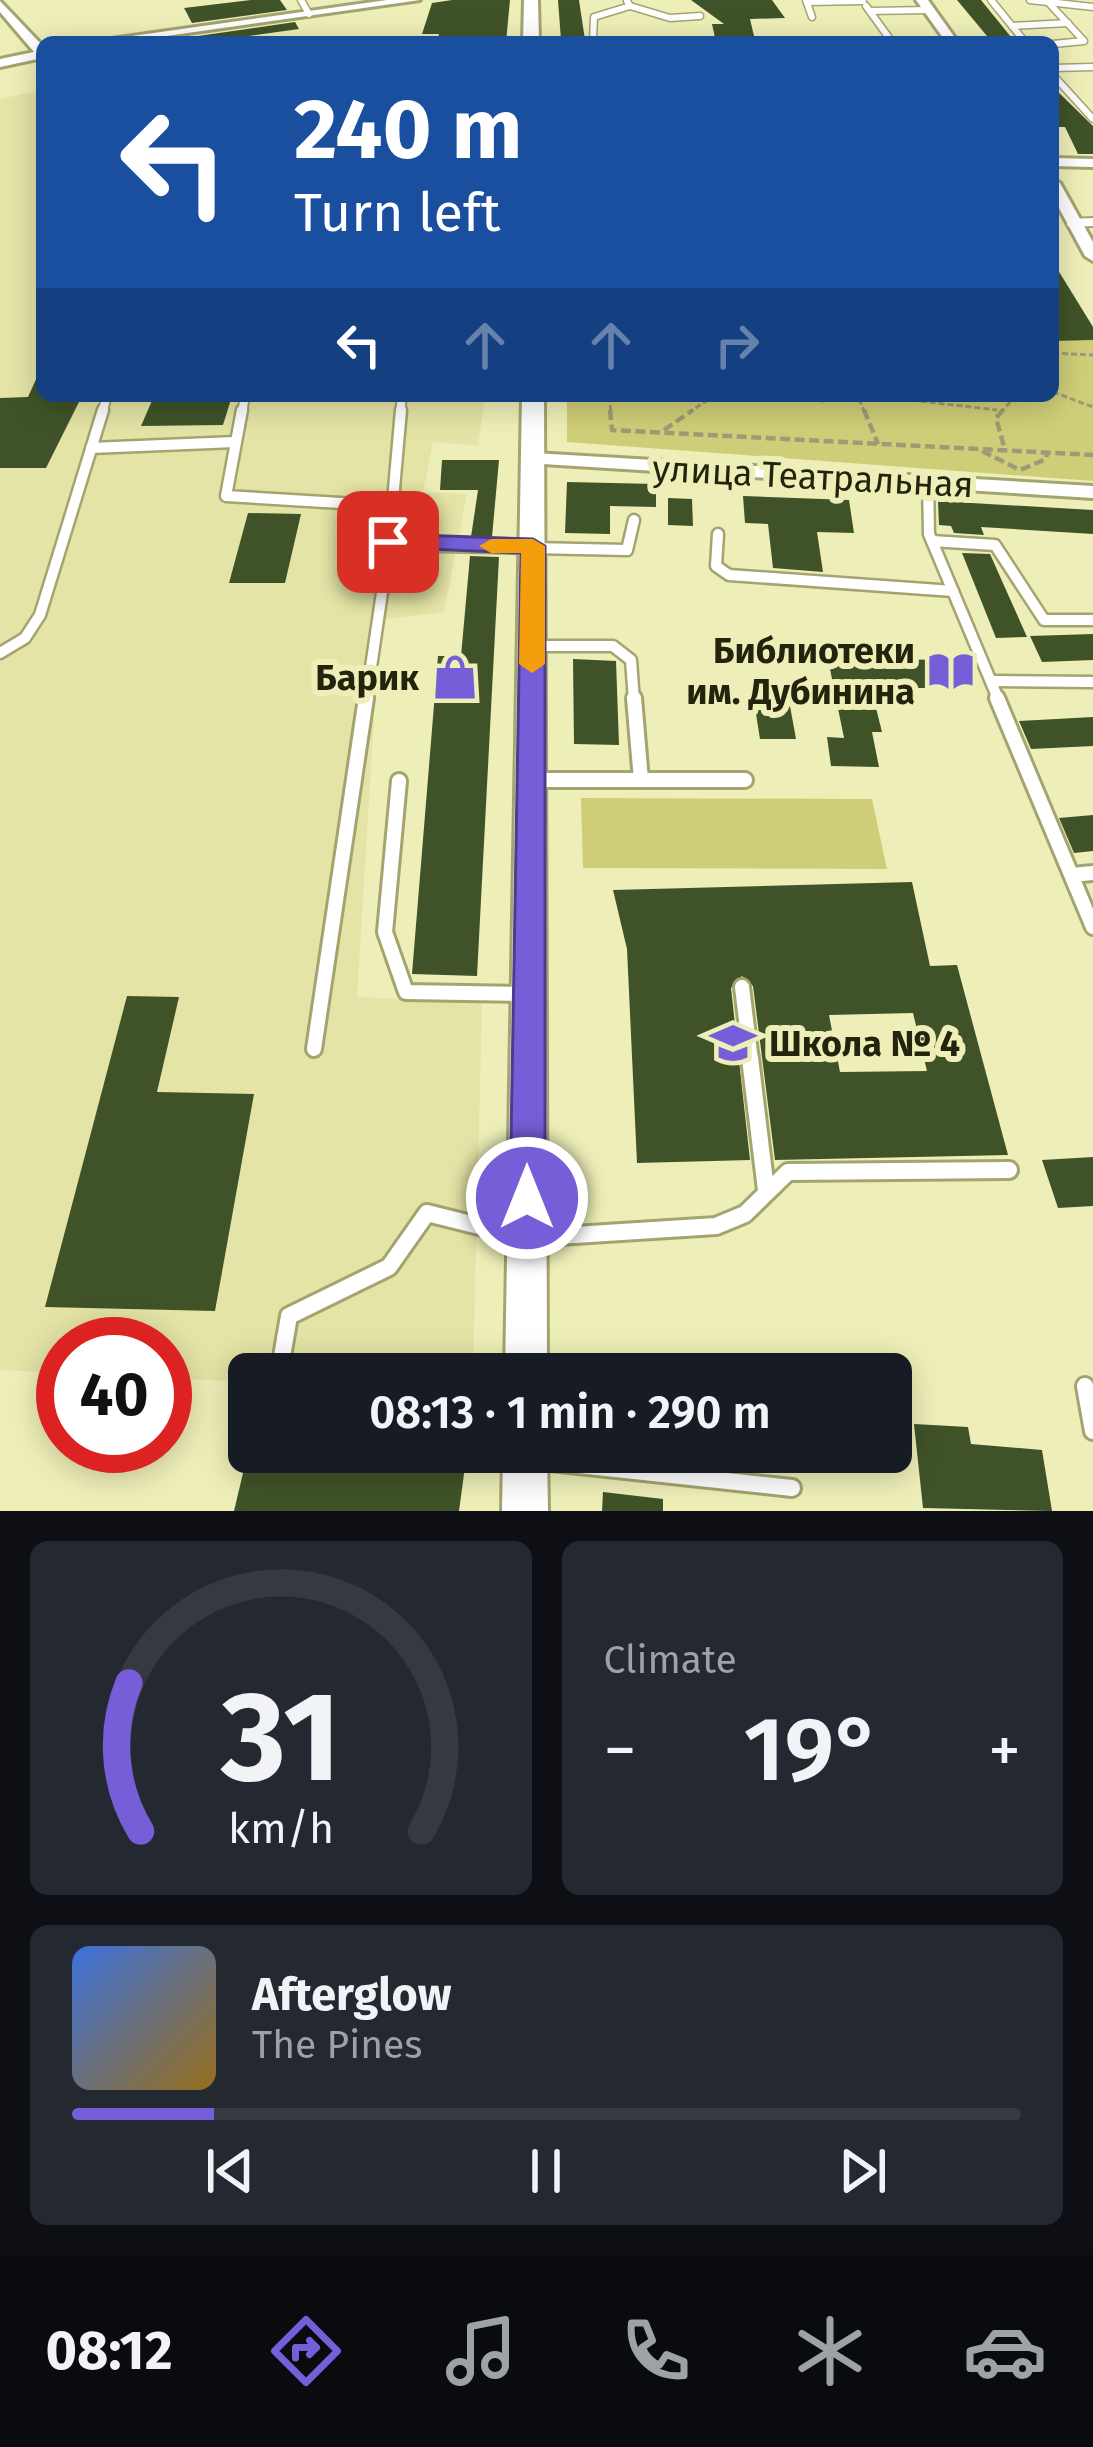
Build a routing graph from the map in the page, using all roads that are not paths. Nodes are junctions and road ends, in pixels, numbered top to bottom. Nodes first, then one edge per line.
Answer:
1 (301, 0) edge
2 (413, 0) edge
3 (531, 0) edge
4 (862, 0) edge
5 (991, 0) edge
6 (1030, 0) edge
7 (807, 1) edge
8 (1048, 2) edge
9 (628, 3) edge
10 (0, 5) edge
11 (925, 5) edge
12 (1093, 8) edge
13 (869, 11) junction
14 (309, 14) junction
15 (700, 16) dead end
16 (812, 17) dead end
17 (1068, 23) junction
18 (1012, 26) junction
19 (142, 36) edge
20 (531, 36) edge
21 (592, 36) edge
22 (888, 36) edge
23 (948, 36) edge
24 (1020, 36) edge
25 (1059, 43) edge
26 (36, 46) edge
27 (36, 54) edge
28 (0, 63) edge
29 (1093, 67) edge
30 (1059, 71) edge
31 (1059, 79) edge
32 (1093, 118) edge
33 (1059, 162) edge
34 (1093, 163) edge
35 (1059, 196) edge
36 (1093, 222) edge
37 (1071, 223) junction
38 (1093, 256) edge
39 (105, 402) edge
40 (244, 402) edge
41 (401, 402) edge
42 (533, 402) edge
43 (236, 442) junction
44 (91, 448) junction
45 (534, 459) junction
46 (928, 482) junction
47 (1093, 492) edge
48 (390, 506) junction
49 (634, 520) dead end
50 (718, 534) dead end
51 (932, 542) junction
52 (389, 544) junction
53 (533, 546) junction
54 (953, 591) junction
55 (1093, 620) edge
56 (532, 646) junction
57 (0, 653) edge
58 (992, 681) junction
59 (1093, 682) edge
60 (531, 780) junction
61 (641, 780) junction
62 (746, 780) dead end
63 (399, 782) dead end
64 (1093, 873) edge
65 (1072, 874) junction
66 (1093, 928) edge
67 (742, 986) dead end
68 (529, 994) junction
69 (314, 1049) dead end
70 (1009, 1170) dead end
71 (766, 1190) junction
72 (527, 1238) junction
73 (283, 1353) edge
74 (526, 1353) edge
75 (1085, 1386) dead end
76 (1093, 1431) edge
77 (525, 1473) edge
78 (667, 1473) edge
79 (792, 1488) dead end
80 (525, 1511) edge

1 - 14 lane
2 - 14 street
3 - 20 street
4 - 7 lane
4 - 13 lane
5 - 18 lane
6 - 8 lane
7 - 16 lane
8 - 12 lane
8 - 17 lane
9 - 15 lane
9 - 21 lane
10 - 26 street
11 - 13 lane
11 - 23 street
13 - 22 lane
14 - 19 street
17 - 18 lane
17 - 25 lane
18 - 24 lane
27 - 28 street
29 - 30 lane
31 - 32 lane
33 - 34 street
35 - 37 street
36 - 37 lane
37 - 38 street
39 - 44 lane
40 - 43 lane
41 - 48 lane
42 - 45 street
43 - 44 lane
43 - 48 lane
44 - 57 lane
45 - 46 street, улица Театральная
45 - 53 street
46 - 47 street, улица Театральная
46 - 51 lane
48 - 52 lane
49 - 53 lane
50 - 54 lane
51 - 54 lane
51 - 55 lane
52 - 53 lane
52 - 69 lane
53 - 56 street
54 - 58 lane
56 - 60 street
56 - 61 lane
58 - 59 lane
58 - 65 lane
60 - 61 lane
60 - 68 street
61 - 62 lane
63 - 68 lane
64 - 65 lane
65 - 66 lane
67 - 71 lane
68 - 72 street
70 - 71 lane
71 - 72 lane
72 - 73 lane
72 - 74 street
75 - 76 lane
77 - 80 street
78 - 79 lane

